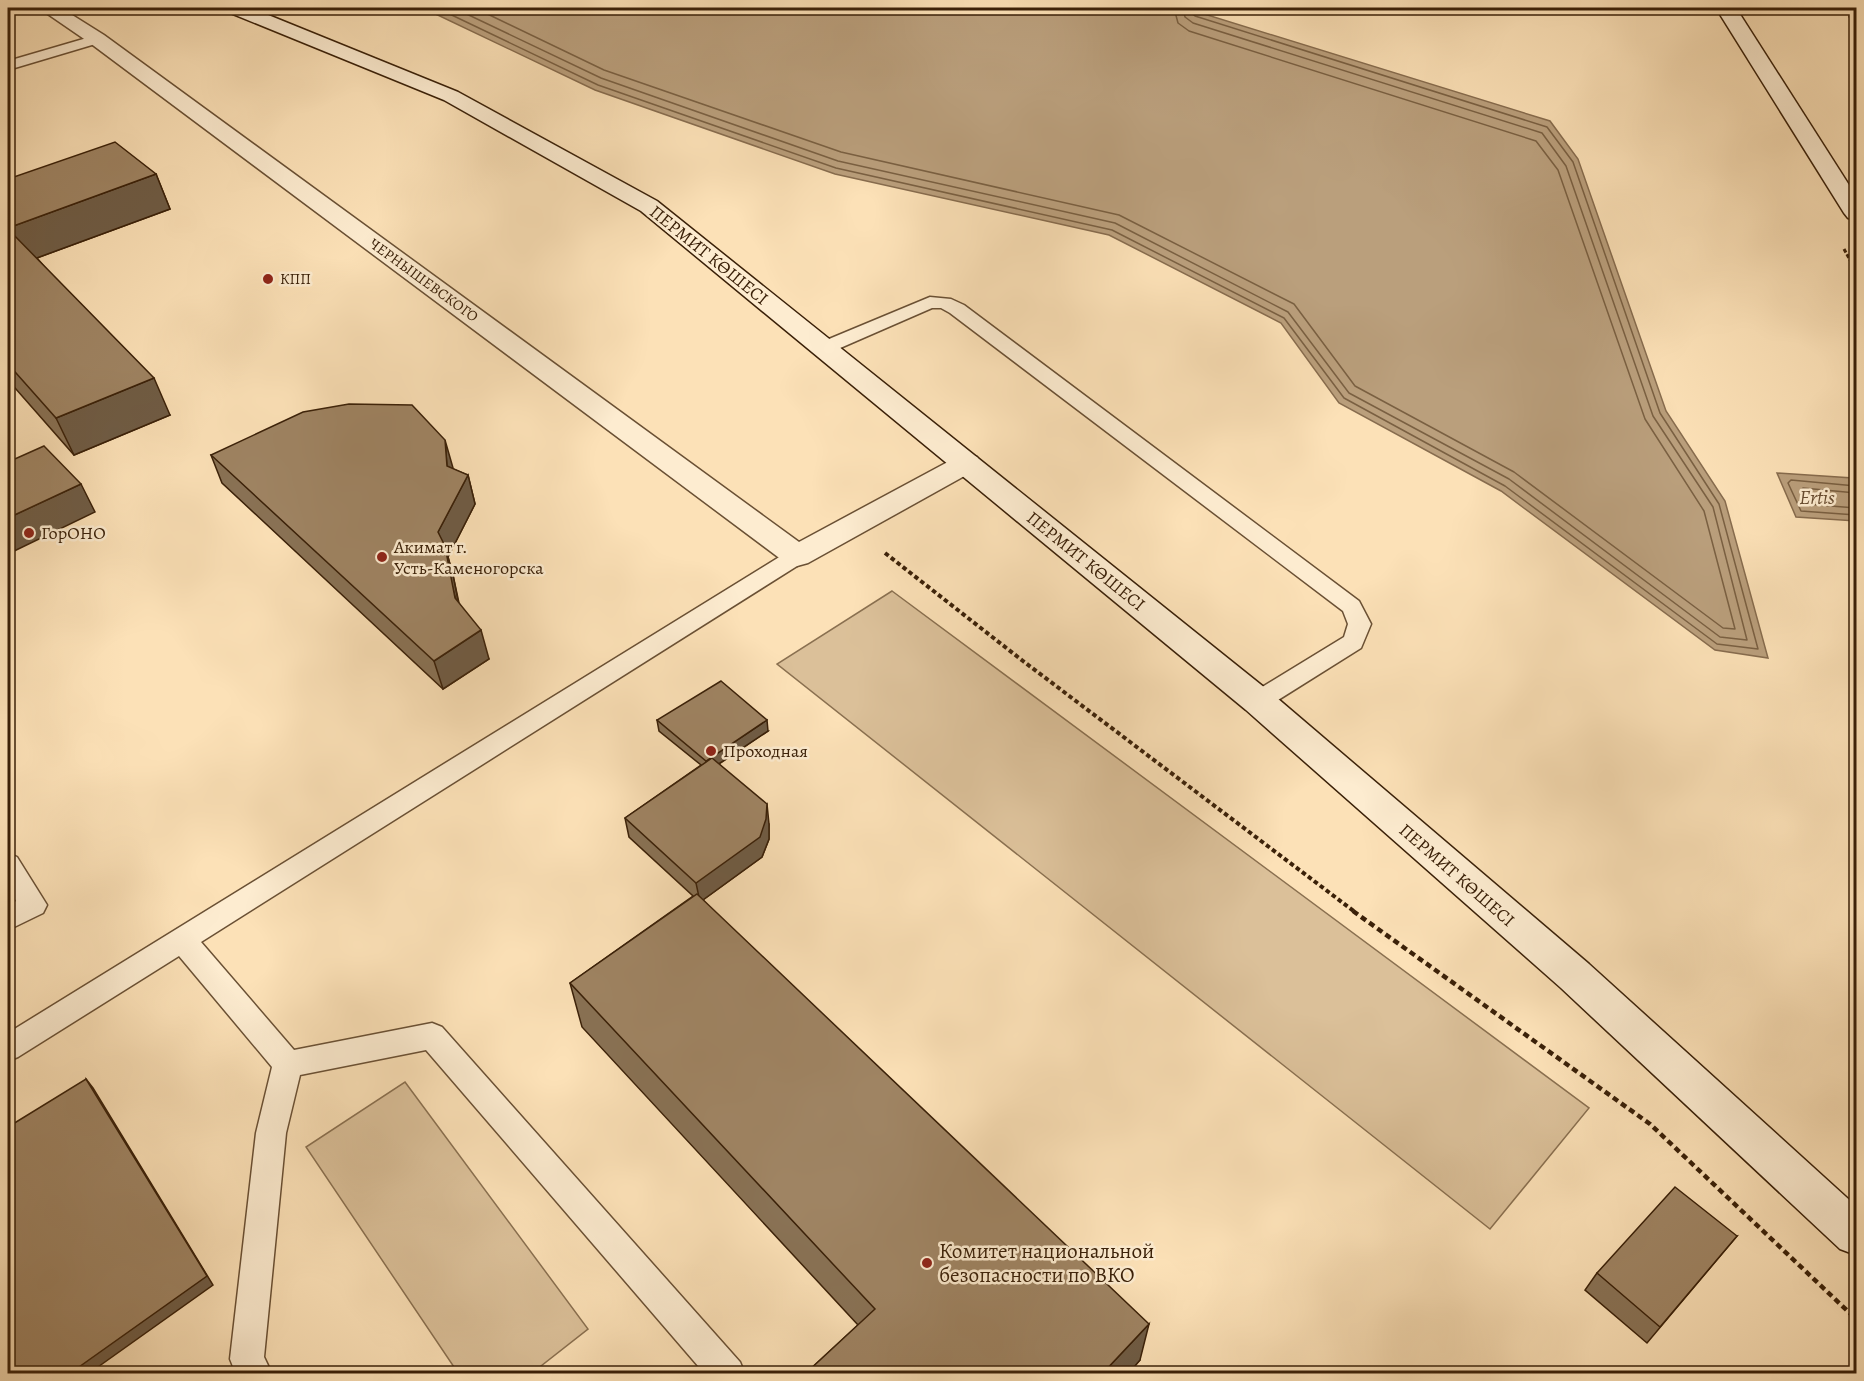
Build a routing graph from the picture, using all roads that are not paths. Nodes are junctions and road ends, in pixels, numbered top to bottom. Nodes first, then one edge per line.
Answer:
1 (49, 8) edge
2 (235, 8) edge
3 (1726, 8) edge
4 (96, 39) junction
5 (8, 66) edge
6 (1857, 213) edge
7 (824, 348) junction
8 (967, 463) junction
9 (797, 556) junction
10 (1258, 701) junction
11 (8, 864) edge
12 (8, 919) edge
13 (182, 939) junction
14 (8, 1048) edge
15 (288, 1064) junction
16 (1857, 1234) edge
17 (255, 1374) edge
18 (728, 1374) edge

1 - 4 main road, ЧЕРНЫШЕВСКОГО
2 - 7 main road, ПЕРМИТ КӨШЕСІ
3 - 6 main road
4 - 5 lane
4 - 9 main road, ЧЕРНЫШЕВСКОГО
7 - 8 main road, ПЕРМИТ КӨШЕСІ
7 - 10 lane
8 - 9 main road
8 - 10 main road, ПЕРМИТ КӨШЕСІ
9 - 13 lane
10 - 16 main road, ПЕРМИТ КӨШЕСІ
11 - 12 lane
13 - 14 lane
13 - 15 lane
15 - 17 lane
15 - 18 lane

